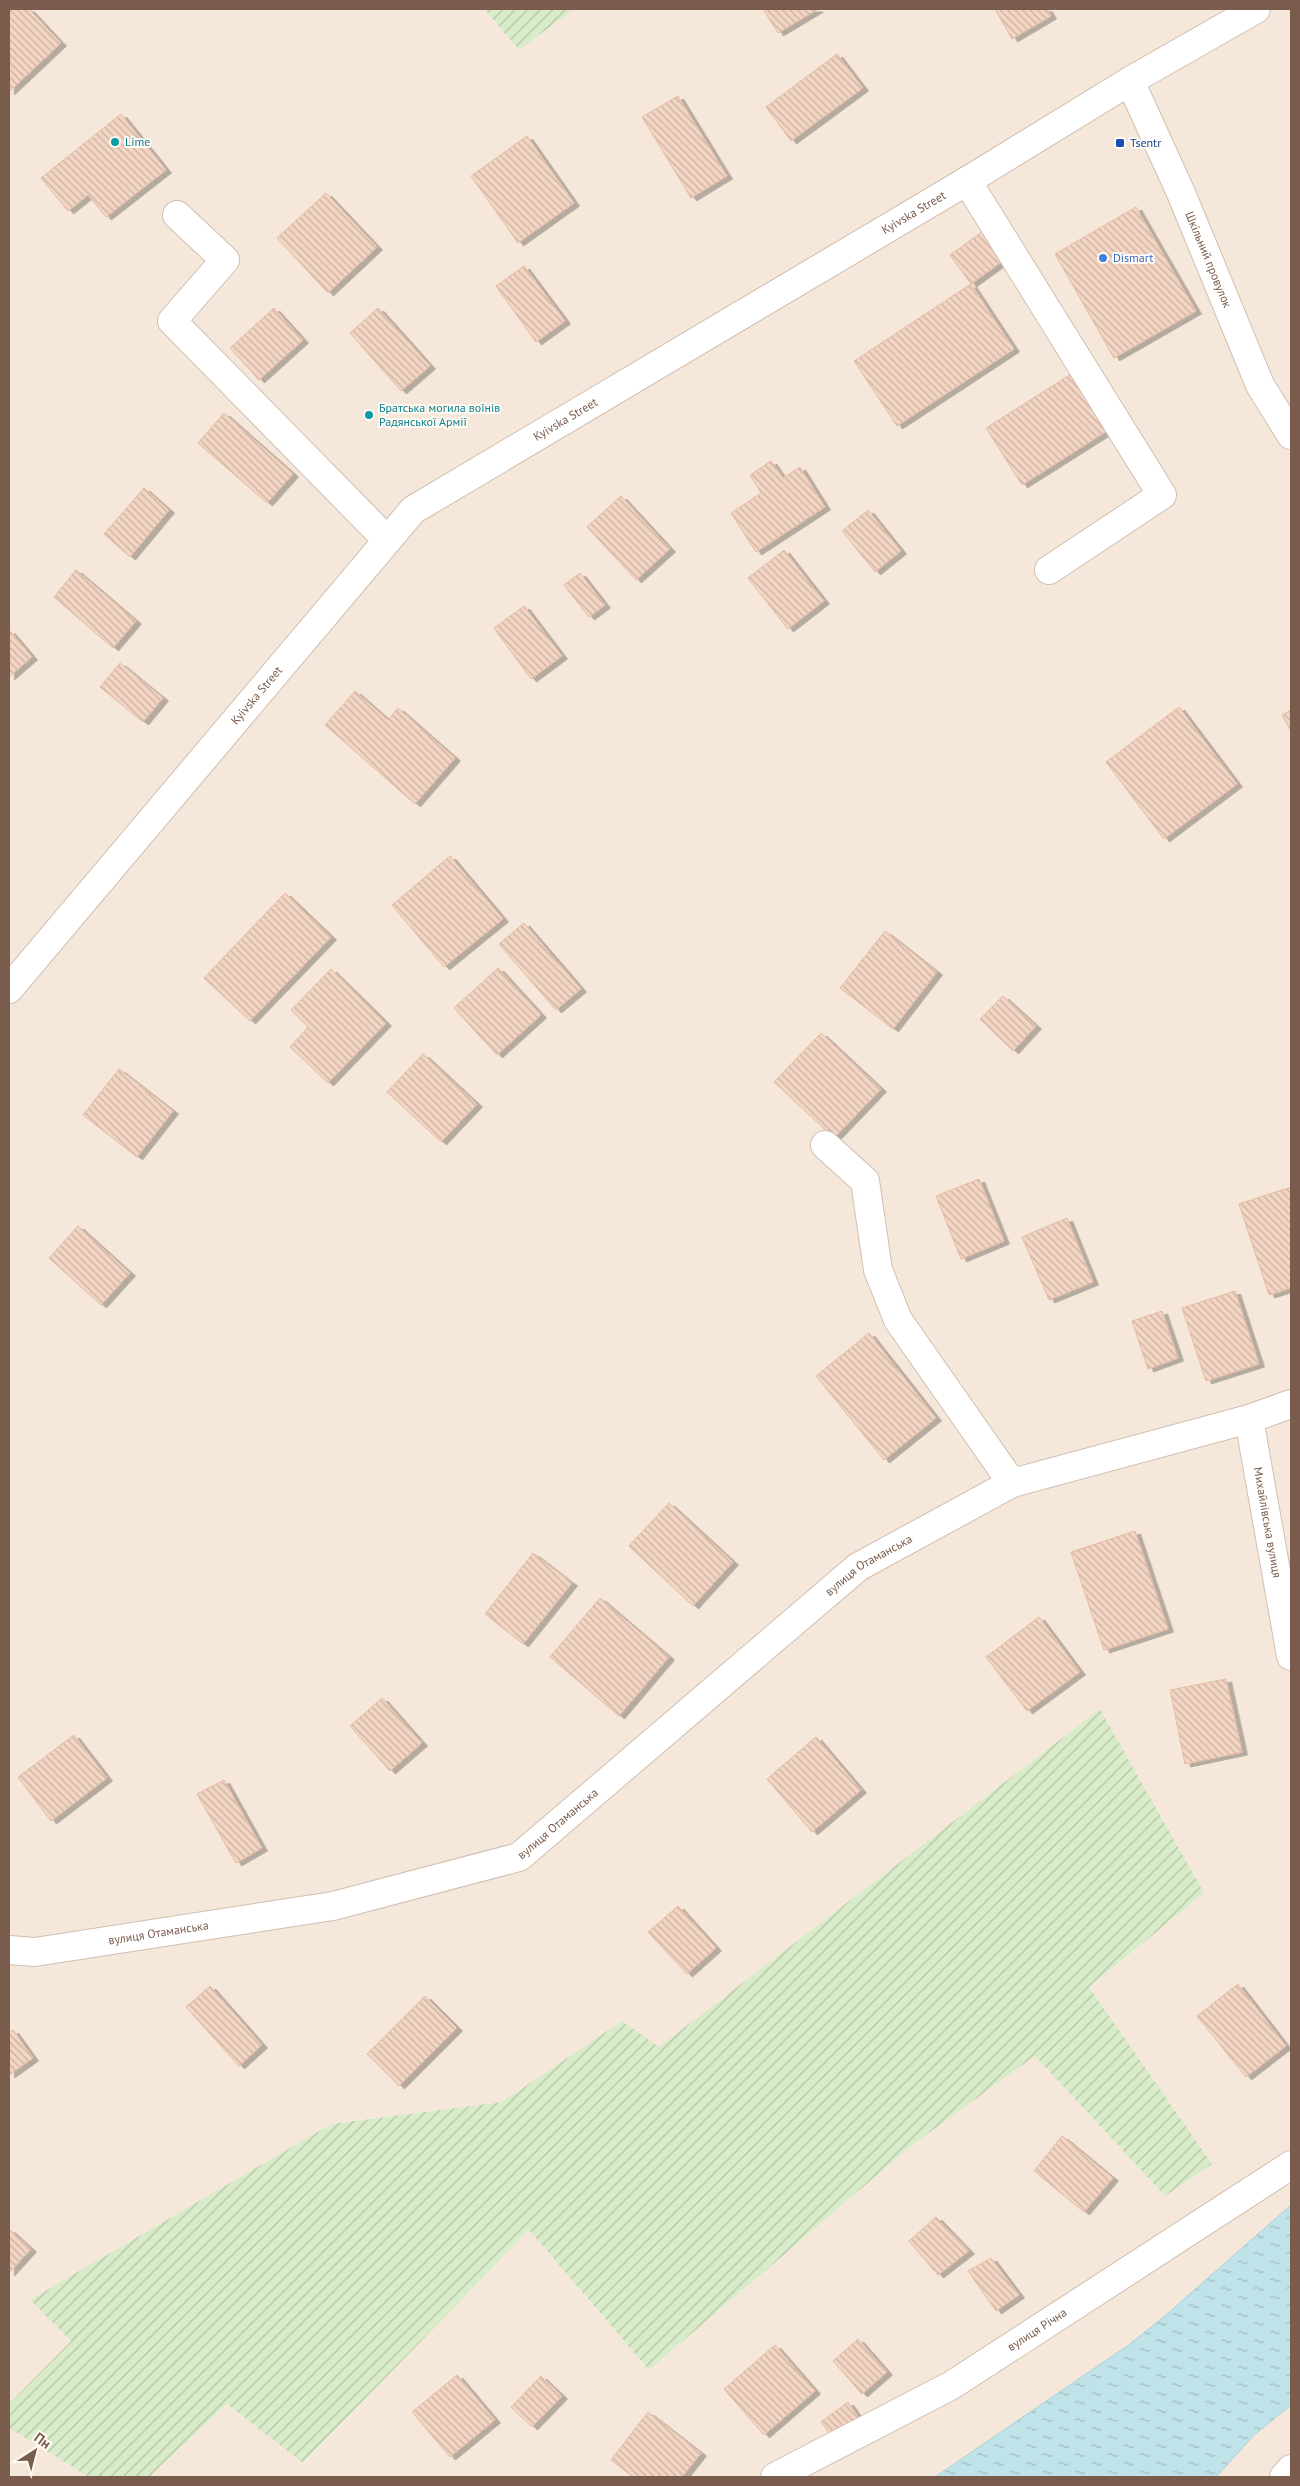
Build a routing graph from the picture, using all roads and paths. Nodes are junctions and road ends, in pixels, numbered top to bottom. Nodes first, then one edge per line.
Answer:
1 (1256, 9) edge
2 (1130, 81) junction
3 (967, 181) junction
4 (177, 215) dead end
5 (1291, 435) edge
6 (387, 540) junction
7 (1049, 570) dead end
8 (9, 989) edge
9 (825, 1145) dead end
10 (1291, 1404) edge
11 (1249, 1418) junction
12 (1012, 1483) junction
13 (1291, 1656) edge
14 (9, 1950) edge
15 (1291, 2165) edge
16 (1291, 2469) edge
17 (775, 2477) edge
18 (1284, 2477) edge

1 - 2 street, Kyivska Street
2 - 3 street, Kyivska Street
2 - 5 street, Шкільний провулок
3 - 6 street, Kyivska Street
3 - 7 street
4 - 6 street
6 - 8 street, Kyivska Street
9 - 12 street
10 - 11 street, вулиця Отаманська
11 - 12 street, вулиця Отаманська
11 - 13 street, Михайлівська вулиця
12 - 14 street, вулиця Отаманська
15 - 17 street, вулиця Річна
16 - 18 street

